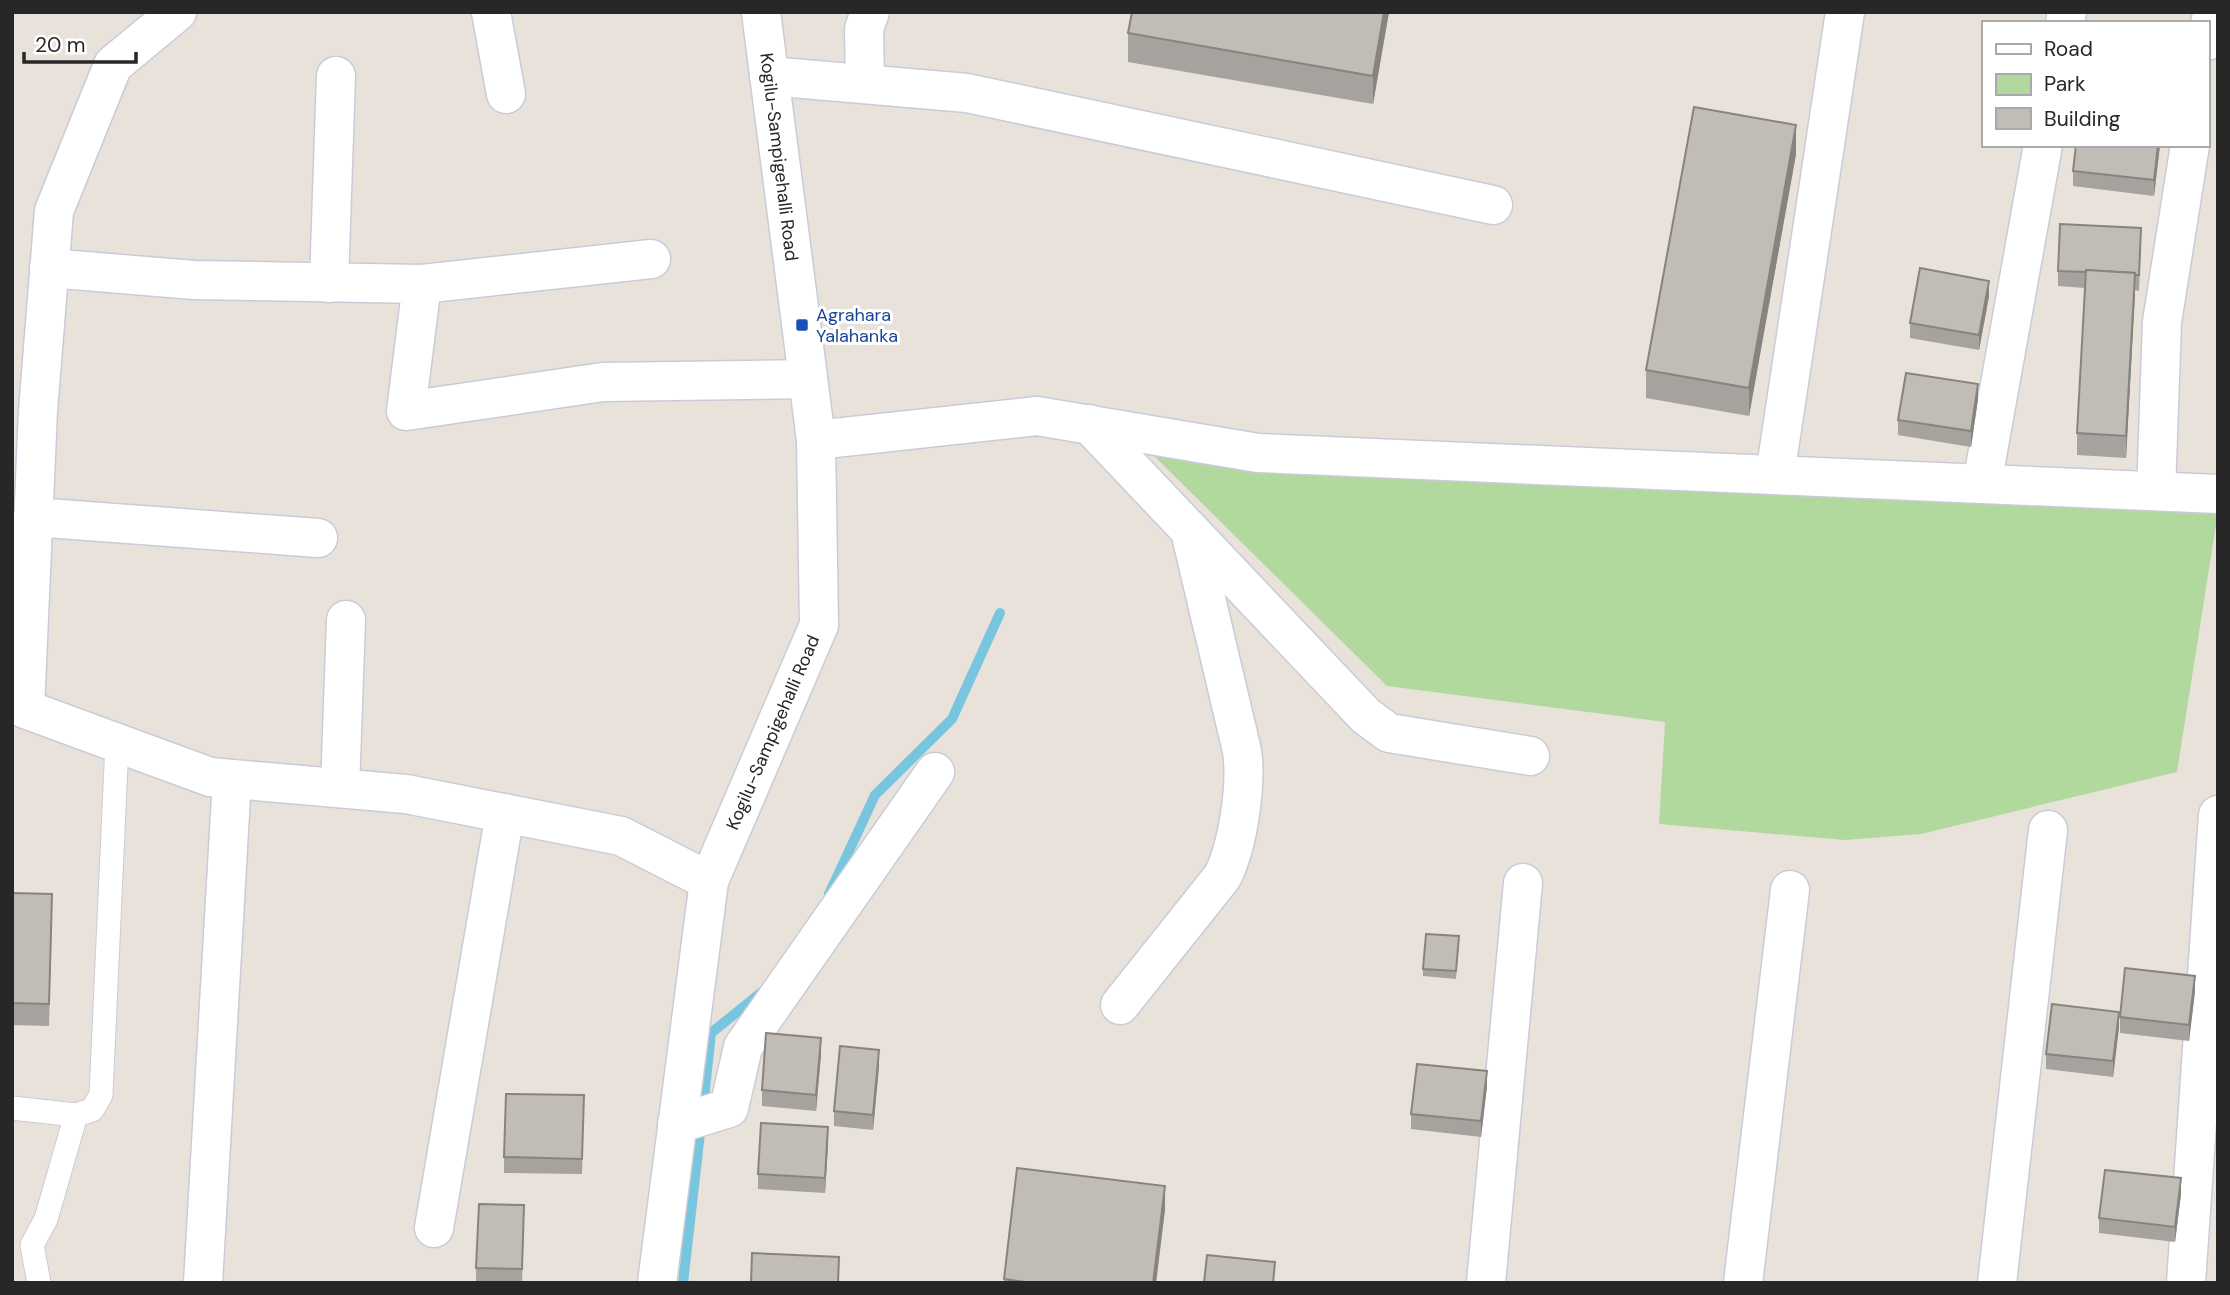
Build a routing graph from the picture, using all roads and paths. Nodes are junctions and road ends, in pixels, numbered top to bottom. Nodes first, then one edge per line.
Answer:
1 (177, 12) edge
2 (491, 12) edge
3 (761, 12) edge
4 (870, 12) edge
5 (1845, 12) edge
6 (337, 76) dead end
7 (769, 76) junction
8 (865, 84) junction
9 (506, 94) dead end
10 (2043, 147) edge
11 (2190, 147) edge
12 (1493, 205) dead end
13 (651, 259) dead end
14 (49, 268) junction
15 (329, 282) junction
16 (422, 284) junction
17 (808, 379) junction
18 (1089, 424) junction
19 (816, 440) junction
20 (1775, 475) junction
21 (1982, 484) junction
22 (2156, 491) junction
23 (2218, 494) edge
24 (33, 517) junction
25 (1190, 530) junction
26 (318, 538) dead end
27 (346, 620) dead end
28 (19, 674) edge
29 (117, 743) junction
30 (1530, 756) dead end
31 (935, 772) dead end
32 (232, 779) junction
33 (340, 788) junction
34 (505, 813) junction
35 (2218, 815) edge
36 (2048, 830) dead end
37 (709, 881) junction
38 (1523, 883) dead end
39 (1790, 890) dead end
40 (1120, 1005) dead end
41 (12, 1108) edge
42 (76, 1115) junction
43 (677, 1124) junction
44 (434, 1228) dead end
45 (39, 1283) edge
46 (203, 1283) edge
47 (657, 1283) edge
48 (1486, 1283) edge
49 (1743, 1283) edge
50 (1997, 1283) edge
51 (2186, 1283) edge

1 - 14 street
2 - 9 street
3 - 7 street, Kogilu-Sampigehalli Road
4 - 8 street
5 - 20 street
6 - 15 street
7 - 8 street
7 - 17 street, Kogilu-Sampigehalli Road
8 - 12 street
10 - 21 street
11 - 22 street
13 - 16 street
14 - 15 street
14 - 24 street
15 - 16 street
16 - 17 street
17 - 19 street, Kogilu-Sampigehalli Road
18 - 19 street
18 - 20 street
18 - 25 street
19 - 37 street, Kogilu-Sampigehalli Road
20 - 21 street
21 - 22 street
22 - 23 street
24 - 26 street
24 - 28 street
25 - 30 street
25 - 40 street
27 - 33 street
28 - 29 street
29 - 32 street
29 - 42 lane
31 - 43 street
32 - 33 street
32 - 46 street
33 - 34 street
34 - 37 street
34 - 44 street
35 - 51 street
36 - 50 street
37 - 43 street, Kogilu-Sampigehalli Road
38 - 48 street
39 - 49 street
41 - 42 lane
42 - 45 lane
43 - 47 street, Kogilu-Sampigehalli Road

